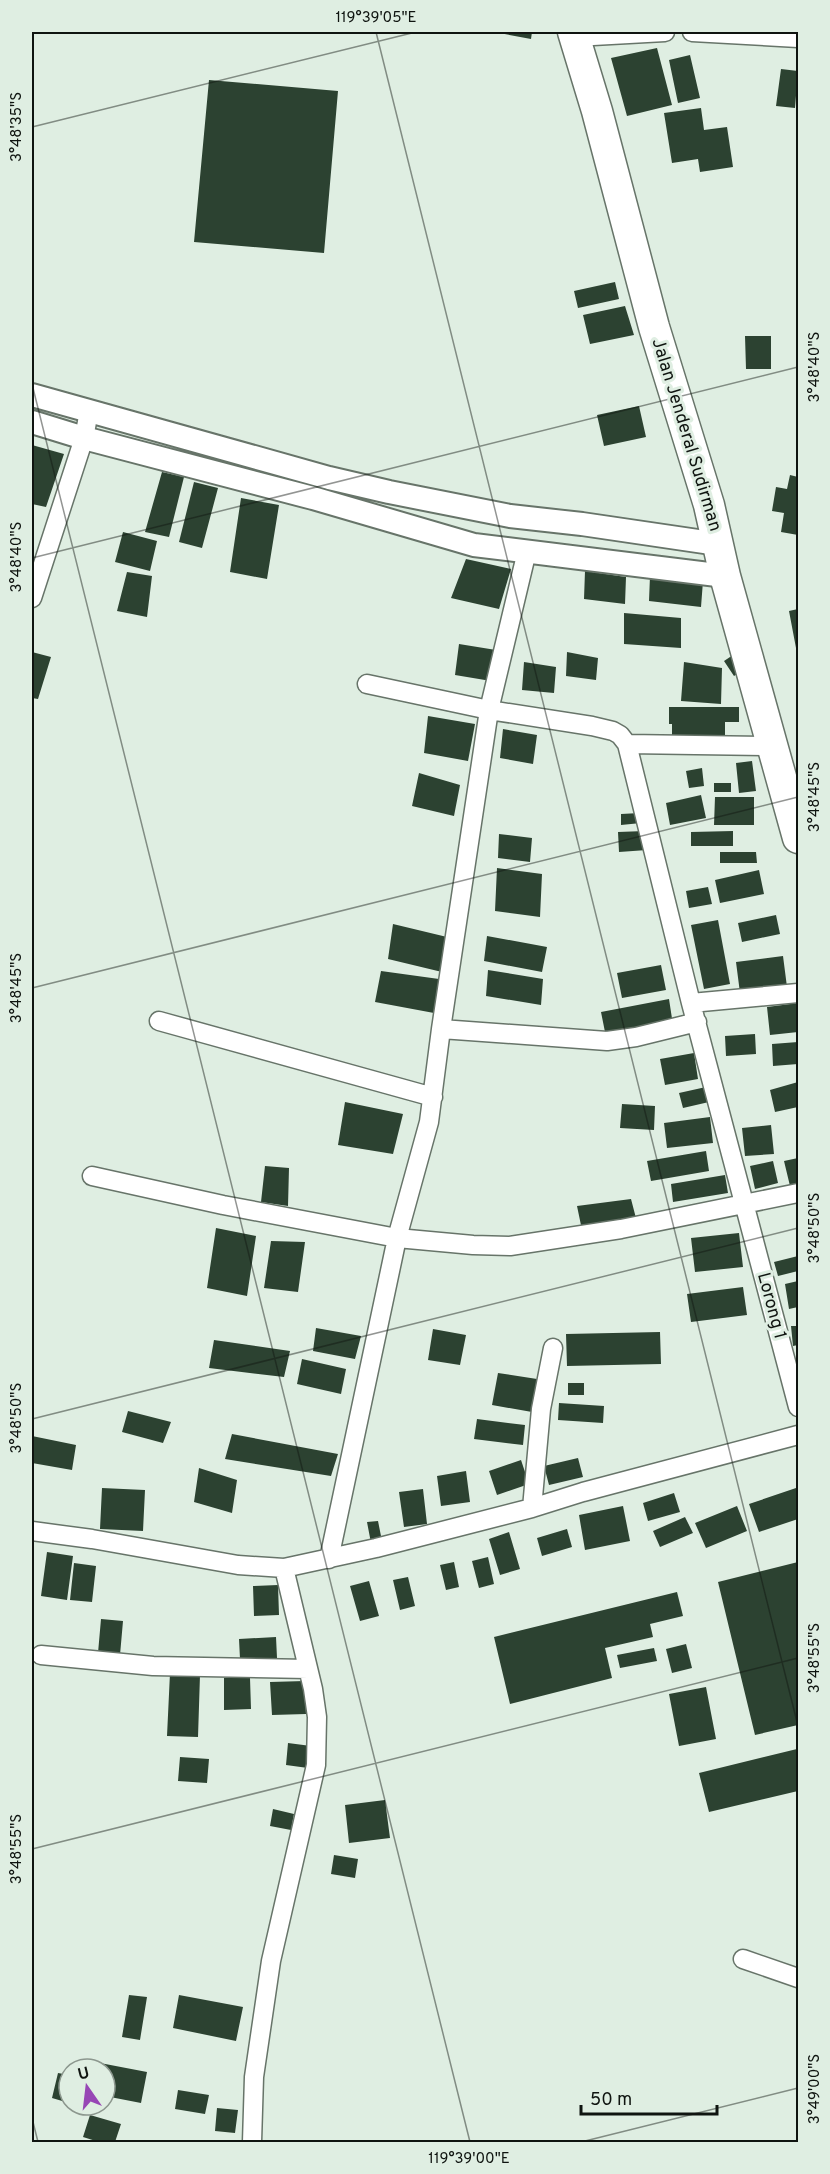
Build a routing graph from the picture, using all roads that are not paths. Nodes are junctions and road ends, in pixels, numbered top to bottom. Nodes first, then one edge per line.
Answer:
1 (665, 32) edge
2 (692, 32) edge
3 (574, 34) edge
4 (798, 38) edge
5 (32, 395) edge
6 (89, 411) junction
7 (32, 422) edge
8 (84, 438) junction
9 (718, 544) junction
10 (527, 551) junction
11 (724, 576) junction
12 (32, 598) edge
13 (367, 684) dead end
14 (489, 710) junction
15 (627, 744) junction
16 (772, 746) junction
17 (798, 838) edge
18 (798, 993) edge
19 (691, 1003) junction
20 (159, 1021) dead end
21 (697, 1022) junction
22 (441, 1029) junction
23 (433, 1097) junction
24 (92, 1176) dead end
25 (798, 1193) edge
26 (744, 1204) junction
27 (398, 1238) junction
28 (553, 1348) dead end
29 (798, 1407) edge
30 (798, 1435) edge
31 (532, 1508) junction
32 (32, 1531) edge
33 (329, 1559) junction
34 (284, 1568) junction
35 (41, 1655) dead end
36 (308, 1669) junction
37 (743, 1959) dead end
38 (798, 1978) edge
39 (252, 2142) edge

1 - 3 street
2 - 4 street
3 - 9 highway, Jalan Jenderal Sudirman
5 - 6 street
6 - 8 street
6 - 9 street
7 - 8 street
8 - 10 street
8 - 12 street
9 - 11 highway, Jalan Jenderal Sudirman
10 - 11 street
10 - 14 street
11 - 16 highway, Jalan Jenderal Sudirman
13 - 14 street
14 - 15 street
14 - 22 street
15 - 16 street
15 - 19 street, Lorong 1
16 - 17 highway, Jalan Jenderal Sudirman
18 - 19 street
19 - 21 street, Lorong 1
20 - 23 street
21 - 22 street
21 - 26 street, Lorong 1
22 - 23 street
23 - 27 street
24 - 27 street
25 - 26 street
26 - 27 street
26 - 29 street, Lorong 1
27 - 33 street
28 - 31 street
30 - 31 street
31 - 33 street
32 - 34 street
33 - 34 street
34 - 36 street
35 - 36 street
36 - 39 street
37 - 38 street

